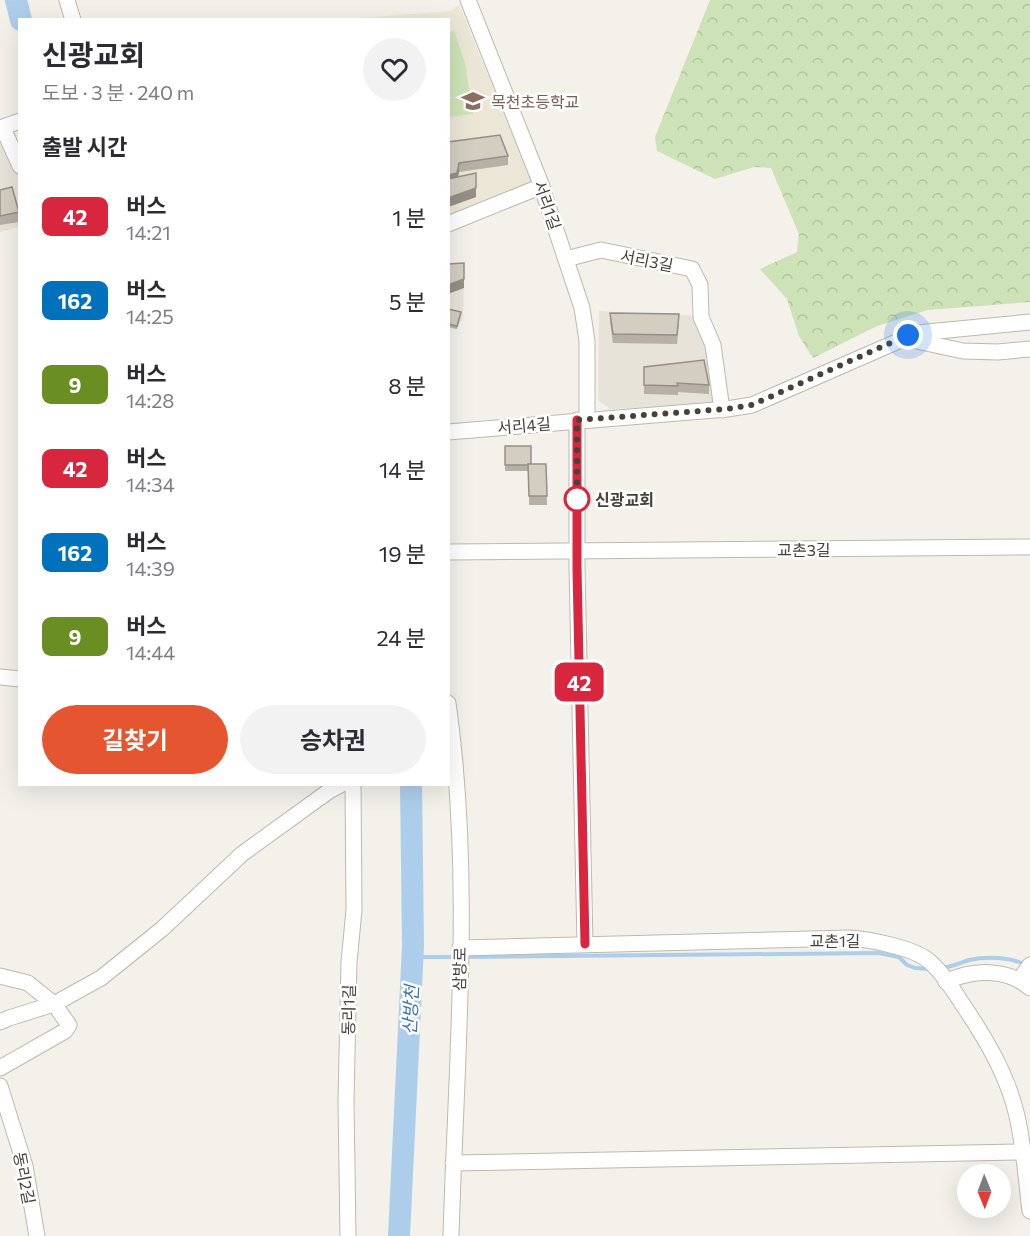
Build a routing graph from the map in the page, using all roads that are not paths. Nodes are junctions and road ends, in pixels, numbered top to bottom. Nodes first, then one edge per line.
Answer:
1 (67, 0) edge
2 (468, 0) edge
3 (72, 18) edge
4 (18, 122) edge
5 (1, 128) edge
6 (18, 162) edge
7 (542, 186) junction
8 (450, 223) edge
9 (566, 259) junction
10 (1030, 322) edge
11 (905, 337) junction
12 (1030, 350) edge
13 (722, 410) junction
14 (582, 420) junction
15 (450, 432) edge
16 (1030, 547) edge
17 (577, 550) junction
18 (450, 552) edge
19 (0, 677) edge
20 (18, 679) edge
21 (450, 720) edge
22 (338, 786) edge
23 (353, 786) edge
24 (585, 944) junction
25 (460, 948) junction
26 (0, 976) edge
27 (1026, 976) edge
28 (944, 979) junction
29 (54, 1004) junction
30 (0, 1022) edge
31 (0, 1068) edge
32 (0, 1086) edge
33 (1023, 1152) junction
34 (453, 1163) junction
35 (1030, 1211) edge
36 (37, 1236) edge
37 (348, 1236) edge
38 (451, 1236) edge

1 - 3 street
2 - 7 street, 서리1길
4 - 5 street
5 - 6 street
7 - 8 street
7 - 9 street, 서리1길
9 - 13 street, 서리3길
9 - 14 street, 서리1길
10 - 11 street, 서리4길
11 - 12 street
11 - 13 street, 서리4길
13 - 14 street, 서리4길
14 - 15 street, 서리4길
14 - 17 street, 서리1길
16 - 17 street, 교촌3길
17 - 18 street
17 - 24 street, 서리1길
19 - 20 street
21 - 25 street, 삼방로
22 - 29 street
23 - 37 street, 동리1길
24 - 25 street, 교촌1길
24 - 28 street, 교촌1길
25 - 34 street, 삼방로
26 - 29 street
27 - 28 street
28 - 33 street, 교촌1길
29 - 30 street
29 - 31 street
32 - 36 street, 동리2길
33 - 34 street
33 - 35 street, 교촌1길
34 - 38 street, 삼방로

